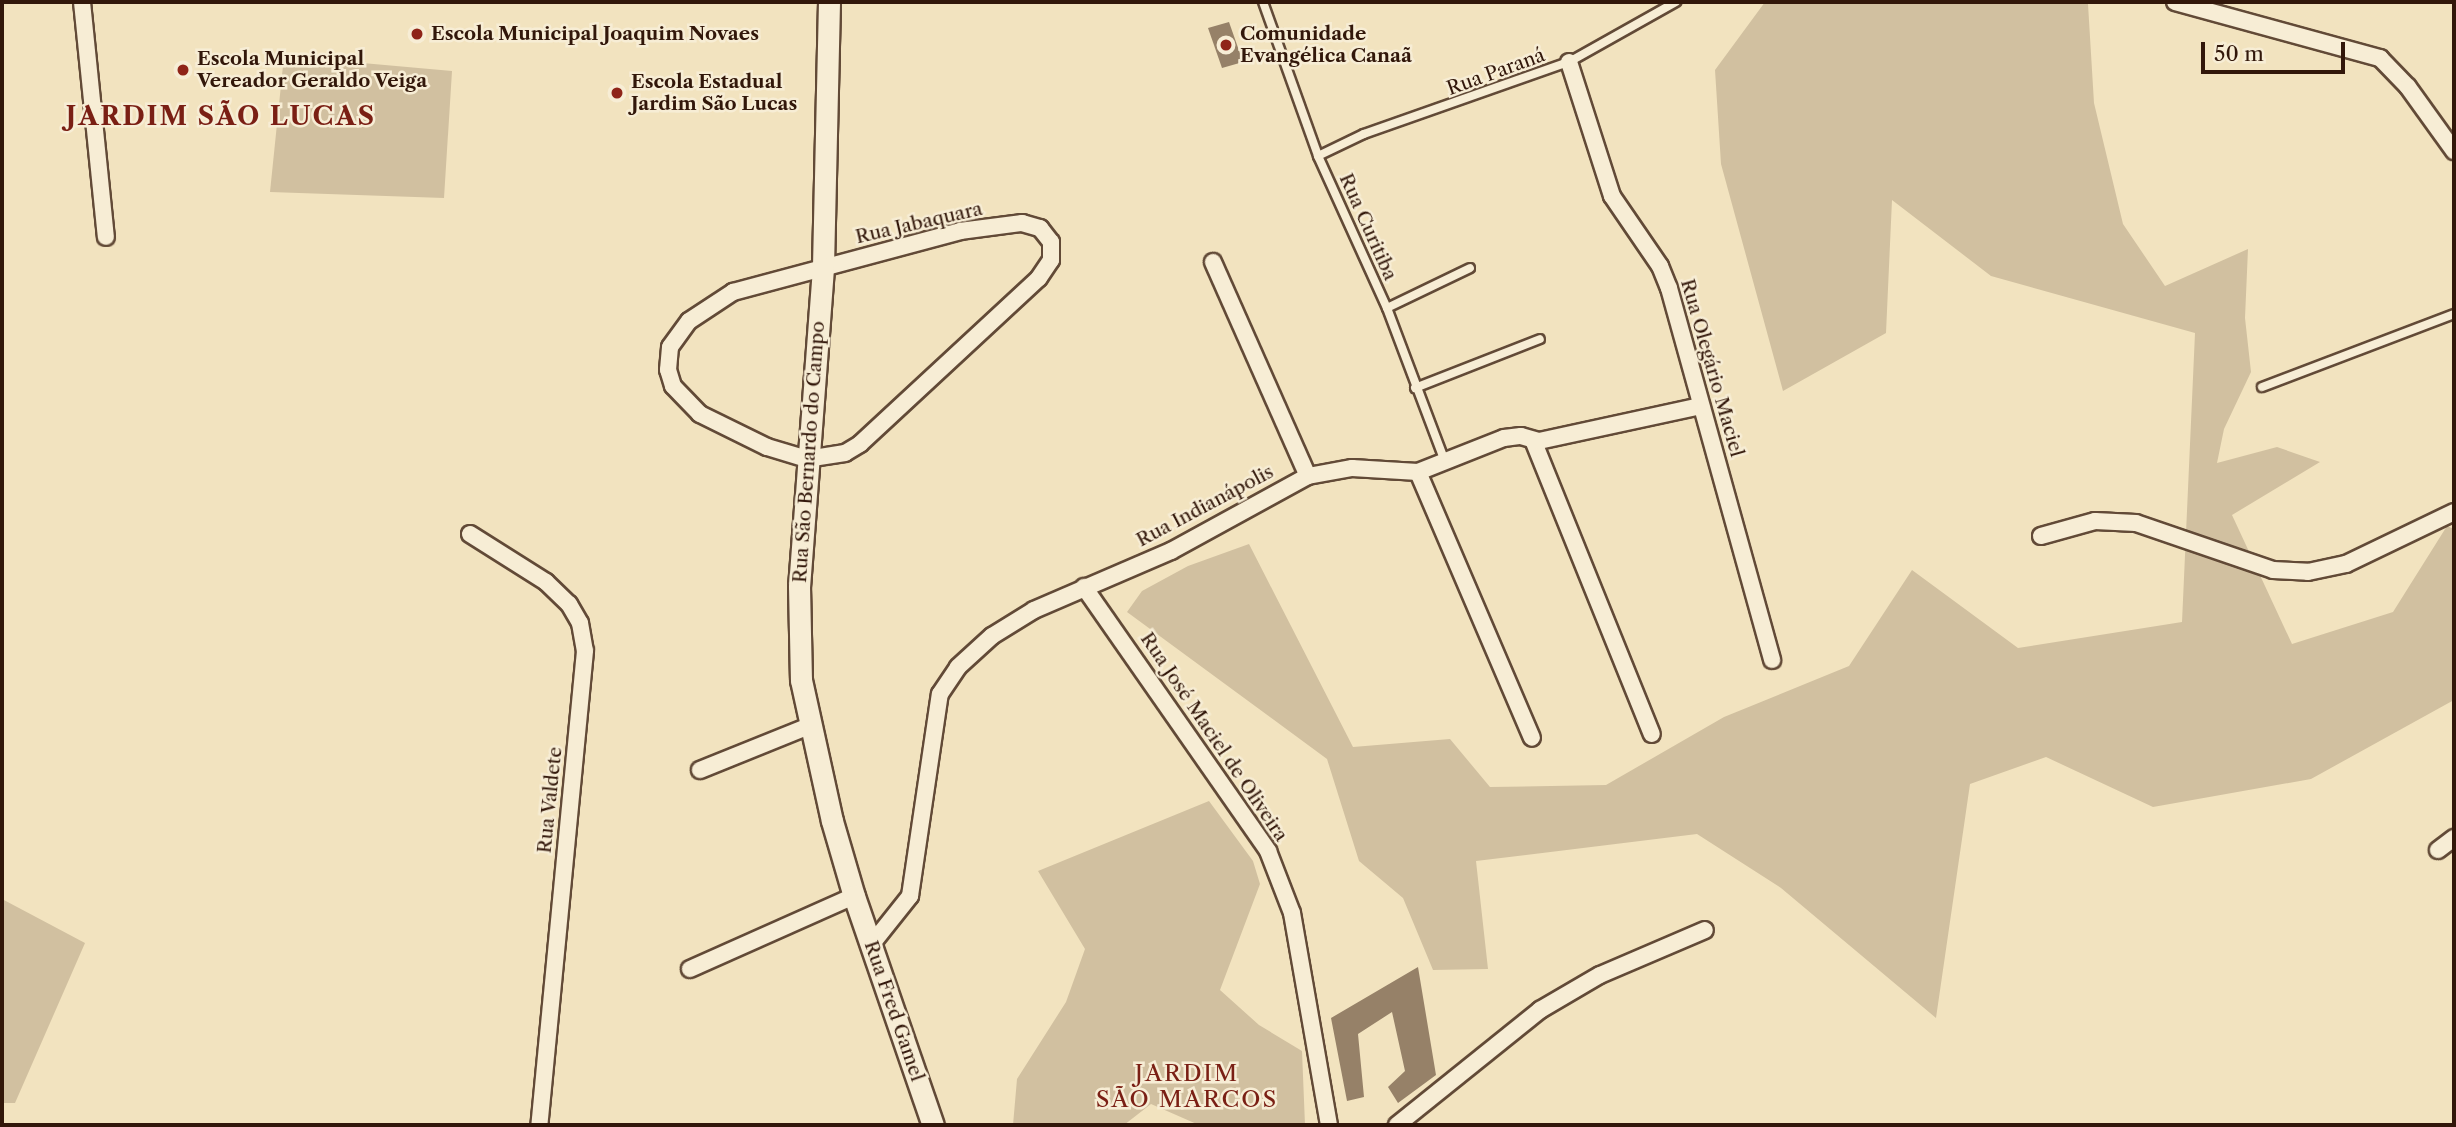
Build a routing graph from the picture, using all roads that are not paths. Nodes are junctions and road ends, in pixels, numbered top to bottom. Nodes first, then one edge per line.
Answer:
1 (82, 2) edge
2 (830, 2) edge
3 (1263, 2) edge
4 (1676, 2) edge
5 (2175, 2) edge
6 (1569, 62) junction
7 (2454, 151) edge
8 (1318, 156) junction
9 (106, 237) dead end
10 (1213, 262) dead end
11 (823, 268) junction
12 (1470, 268) dead end
13 (1387, 307) junction
14 (2454, 314) edge
15 (1541, 339) dead end
16 (2262, 387) dead end
17 (1416, 388) junction
18 (1701, 406) junction
19 (1533, 440) junction
20 (807, 458) junction
21 (1446, 464) junction
22 (1418, 472) junction
23 (1308, 476) junction
24 (2454, 512) edge
25 (470, 534) dead end
26 (2041, 536) dead end
27 (1084, 587) junction
28 (1772, 660) dead end
29 (809, 726) junction
30 (1652, 734) dead end
31 (1532, 738) dead end
32 (700, 770) dead end
33 (2454, 838) edge
34 (2438, 850) dead end
35 (854, 896) junction
36 (1705, 930) dead end
37 (871, 945) junction
38 (690, 969) dead end
39 (539, 1125) edge
40 (933, 1125) edge
41 (1329, 1125) edge
42 (1397, 1125) edge

1 - 9 street
2 - 11 street, Rua São Bernardo do Campo
3 - 8 lane, Rua Curitiba
4 - 6 lane, Rua Paraná
5 - 7 street
6 - 8 lane, Rua Paraná
6 - 18 street, Rua Olegário Maciel
8 - 13 lane, Rua Curitiba
10 - 23 street
11 - 20 street, Rua São Bernardo do Campo
11 - 20 street, Rua Jabaquara
11 - 20 street, Rua Jabaquara
12 - 13 lane
13 - 17 lane, Rua Curitiba
14 - 16 lane
15 - 17 lane
17 - 21 lane, Rua Curitiba
18 - 19 street, Rua Indianápolis
18 - 28 street, Rua Olegário Maciel
19 - 21 street, Rua Indianápolis
19 - 30 street
20 - 29 street, Rua São Bernardo do Campo
21 - 22 street, Rua Indianápolis
22 - 23 street, Rua Indianápolis
22 - 31 street
23 - 27 street, Rua Indianápolis
24 - 26 street
25 - 39 street, Rua Valdete
27 - 37 street, Rua Indianápolis
27 - 41 street, Rua José Maciel de Oliveira
29 - 32 street
29 - 35 street, Rua São Bernardo do Campo
33 - 34 street
35 - 37 street, Rua Fred Gamel
35 - 38 street
36 - 42 street
37 - 40 street, Rua Fred Gamel

